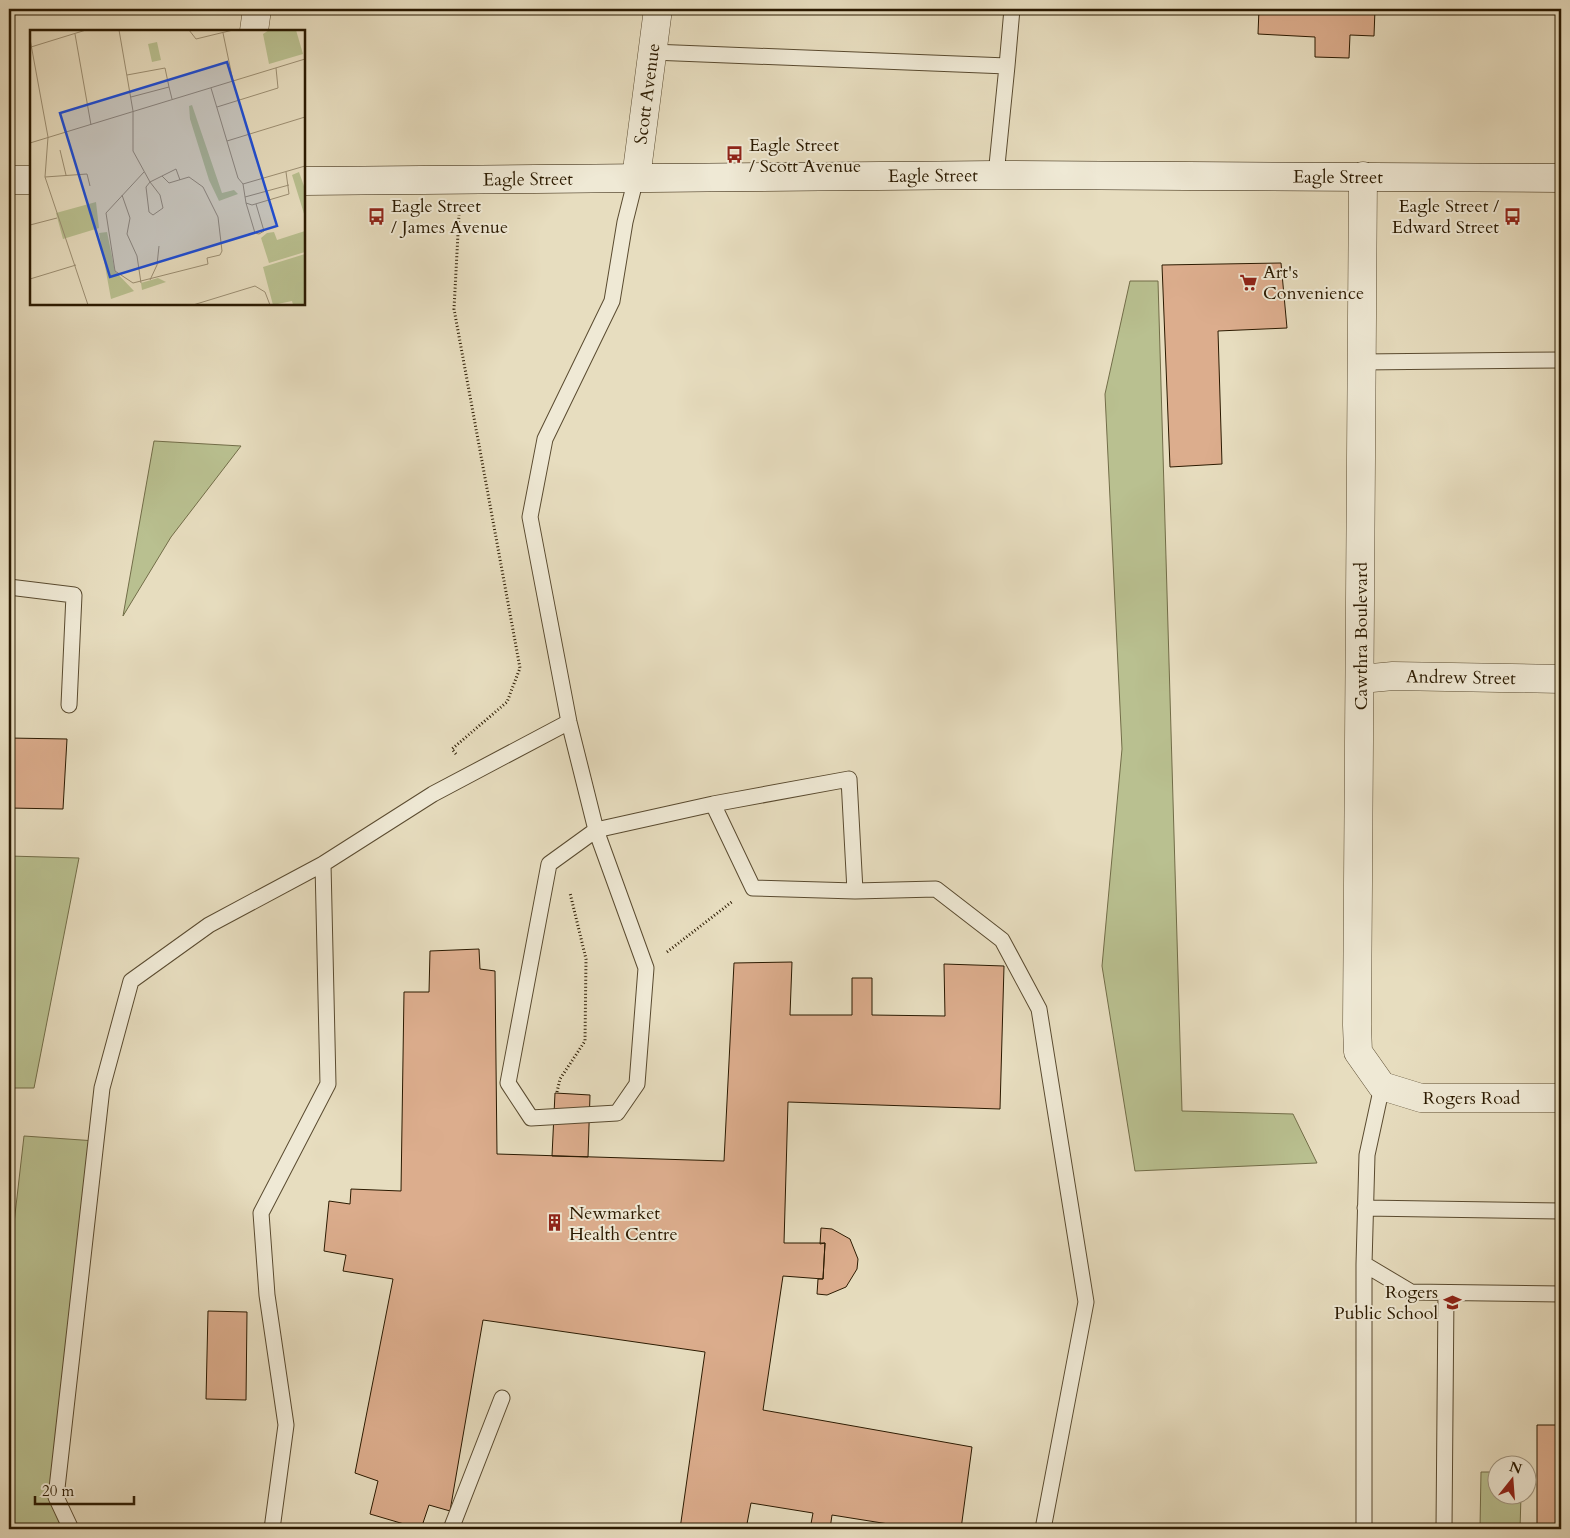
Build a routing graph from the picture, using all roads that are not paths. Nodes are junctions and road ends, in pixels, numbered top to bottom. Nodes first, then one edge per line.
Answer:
1 (257, 9) edge
2 (658, 9) edge
3 (1012, 9) edge
4 (254, 30) edge
5 (652, 52) junction
6 (1007, 66) junction
7 (996, 175) junction
8 (1363, 176) junction
9 (636, 178) junction
10 (1561, 178) edge
11 (9, 180) edge
12 (30, 180) edge
13 (305, 181) edge
14 (1561, 360) edge
15 (1362, 362) junction
16 (9, 587) edge
17 (1361, 679) junction
18 (1561, 679) edge
19 (69, 705) dead end
20 (568, 722) junction
21 (713, 804) junction
22 (596, 830) junction
23 (323, 864) junction
24 (855, 891) junction
25 (1382, 1086) junction
26 (1561, 1098) edge
27 (1365, 1208) junction
28 (1561, 1211) edge
29 (1364, 1264) junction
30 (1446, 1293) junction
31 (1561, 1294) edge
32 (502, 1398) dead end
33 (70, 1529) edge
34 (272, 1529) edge
35 (451, 1529) edge
36 (1043, 1529) edge
37 (1364, 1529) edge
38 (1444, 1529) edge

1 - 4 street
2 - 5 street, Scott Avenue
3 - 6 lane
5 - 6 lane
5 - 9 street, Scott Avenue
6 - 7 lane
7 - 8 street, Eagle Street
7 - 9 street, Eagle Street
8 - 10 street, Eagle Street
8 - 15 street, Cawthra Boulevard
9 - 13 street, Eagle Street
9 - 20 lane
11 - 12 street
14 - 15 lane
15 - 17 street, Cawthra Boulevard
16 - 19 lane
17 - 18 street, Andrew Street
17 - 25 street, Cawthra Boulevard
20 - 22 lane
20 - 23 lane
21 - 22 lane
21 - 24 lane
21 - 24 lane
22 - 22 lane
23 - 33 lane
23 - 34 lane
24 - 36 lane
25 - 26 street, Rogers Road
25 - 27 lane
27 - 28 lane
27 - 29 lane
29 - 30 lane
29 - 37 lane
30 - 31 lane
30 - 38 lane
32 - 35 lane

